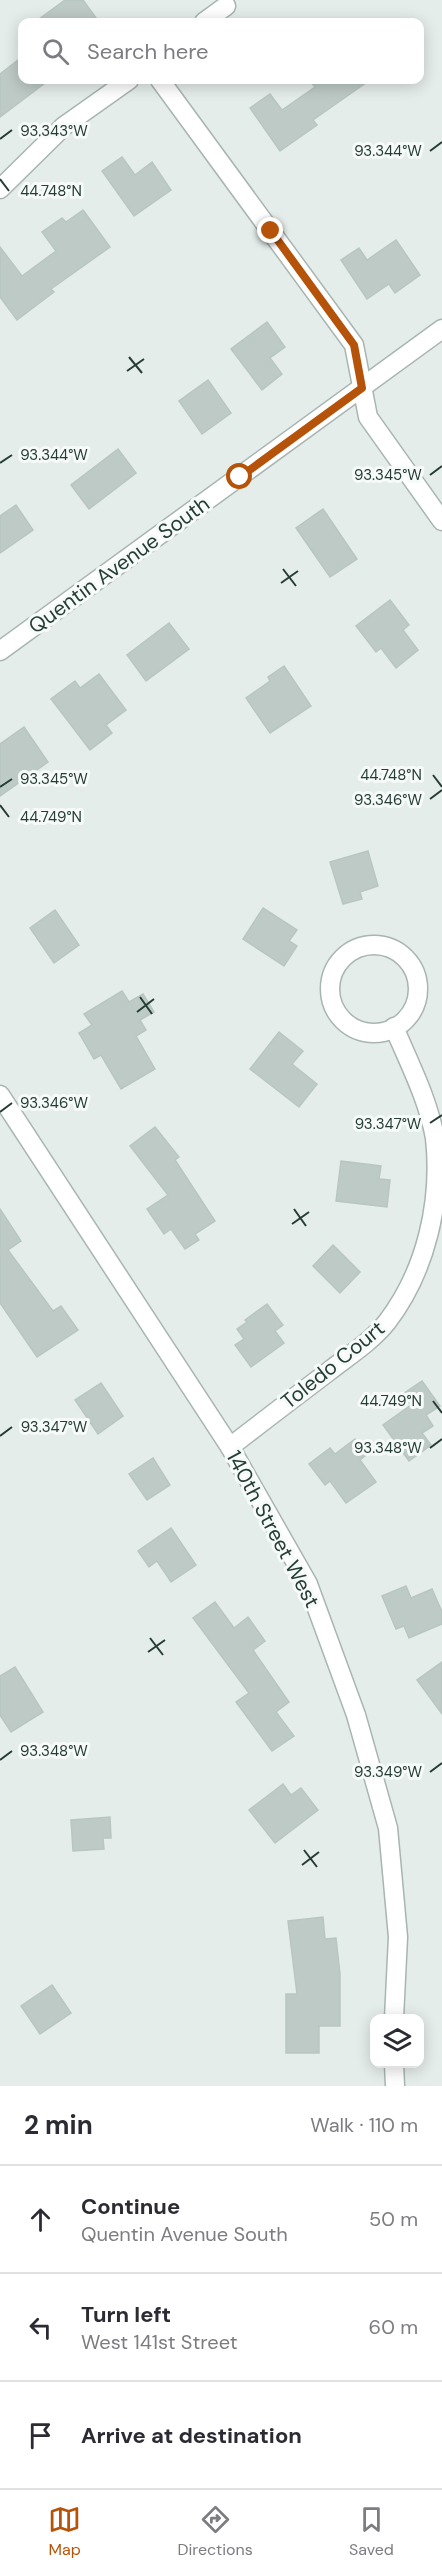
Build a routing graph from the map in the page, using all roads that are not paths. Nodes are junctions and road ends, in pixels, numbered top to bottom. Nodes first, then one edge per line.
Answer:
1 (226, 6) dead end
2 (210, 18) edge
3 (123, 84) edge
4 (163, 84) edge
5 (0, 189) edge
6 (442, 329) edge
7 (362, 388) junction
8 (442, 521) edge
9 (0, 651) edge
10 (394, 1027) junction
11 (0, 1095) edge
12 (230, 1447) junction
13 (394, 2014) edge
14 (394, 2068) edge
15 (395, 2086) edge

1 - 2 street
3 - 5 street
4 - 7 street
6 - 7 street, Quentin Avenue South
7 - 8 street
7 - 9 street, Quentin Avenue South
10 - 10 street
10 - 12 street, Toledo Court
11 - 12 street, 140th Street West
12 - 13 street, 140th Street West
14 - 15 street

